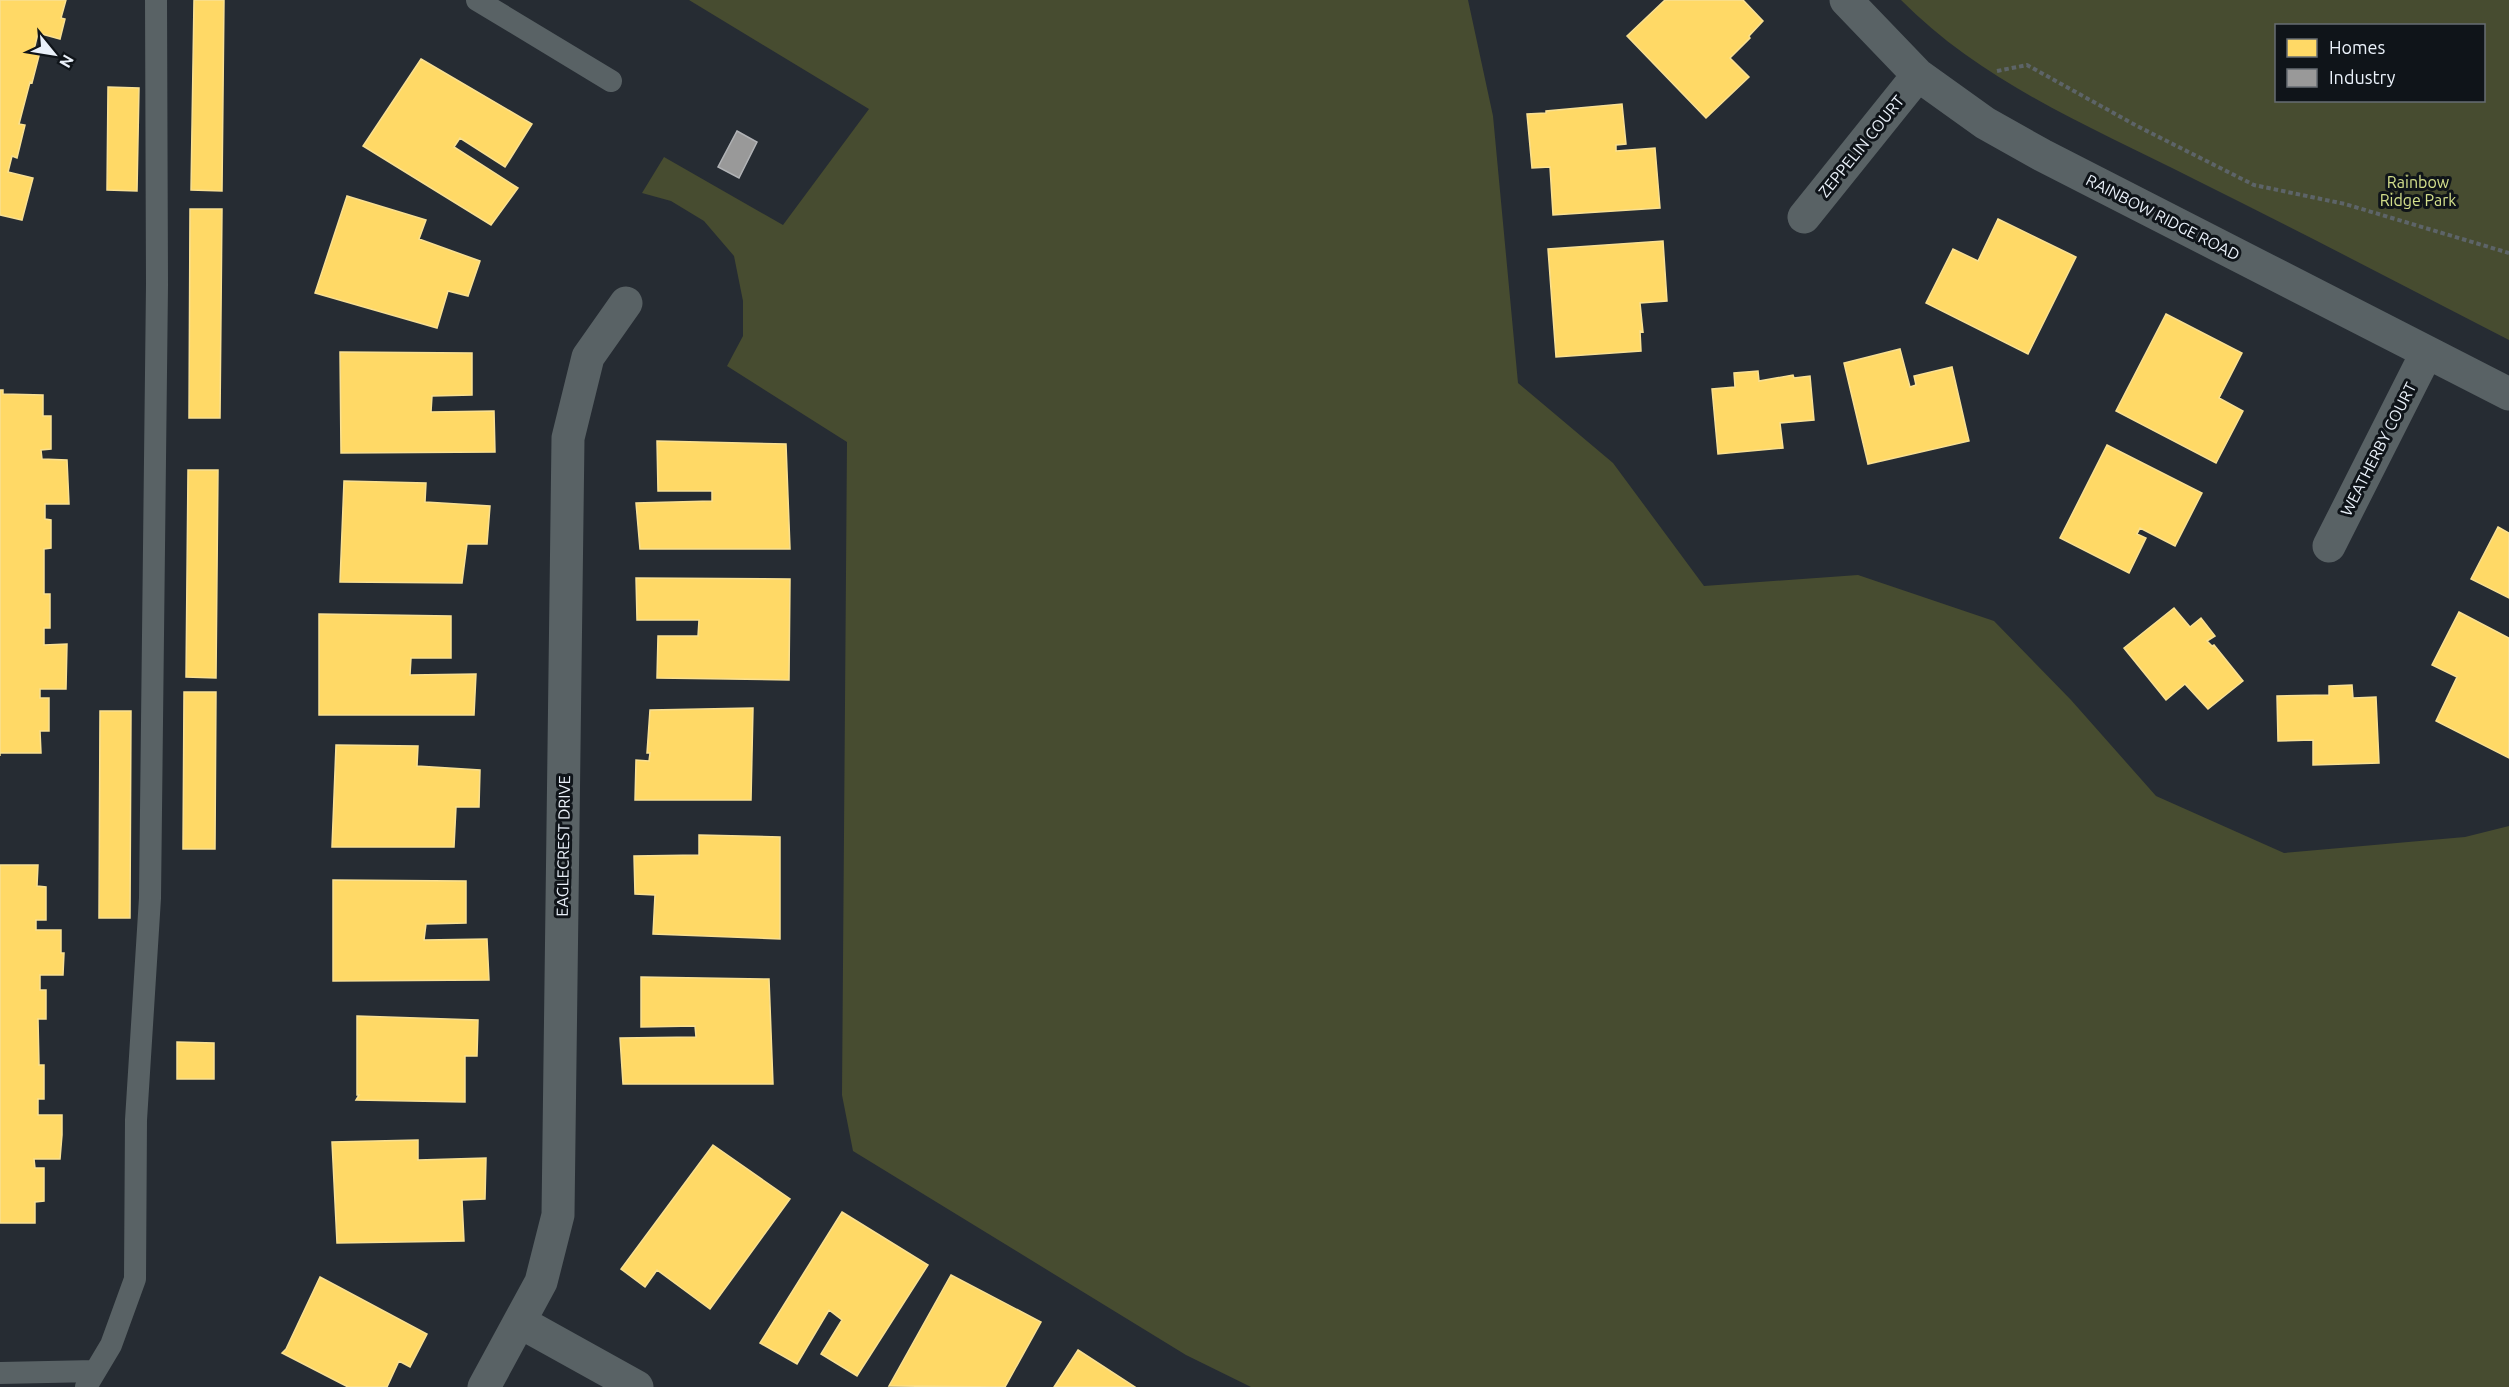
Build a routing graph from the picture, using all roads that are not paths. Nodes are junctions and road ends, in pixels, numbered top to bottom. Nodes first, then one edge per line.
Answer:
1 (156, 0) edge
2 (477, 0) edge
3 (1846, 0) edge
4 (1918, 75) junction
5 (611, 81) dead end
6 (1804, 217) dead end
7 (626, 303) dead end
8 (2427, 352) junction
9 (2509, 394) edge
10 (2329, 546) dead end
11 (520, 1322) junction
12 (0, 1373) edge
13 (90, 1379) edge
14 (484, 1387) edge
15 (637, 1387) edge

1 - 13 lane
2 - 5 lane
3 - 4 street, RAINBOW RIDGE ROAD
4 - 6 street, ZEPPELIN COURT
4 - 8 street, RAINBOW RIDGE ROAD
7 - 11 street, EAGLECREST DRIVE
8 - 9 street, RAINBOW RIDGE ROAD
8 - 10 street, WEATHERBY COURT
11 - 14 street, EAGLECREST DRIVE
11 - 15 street
12 - 13 lane

